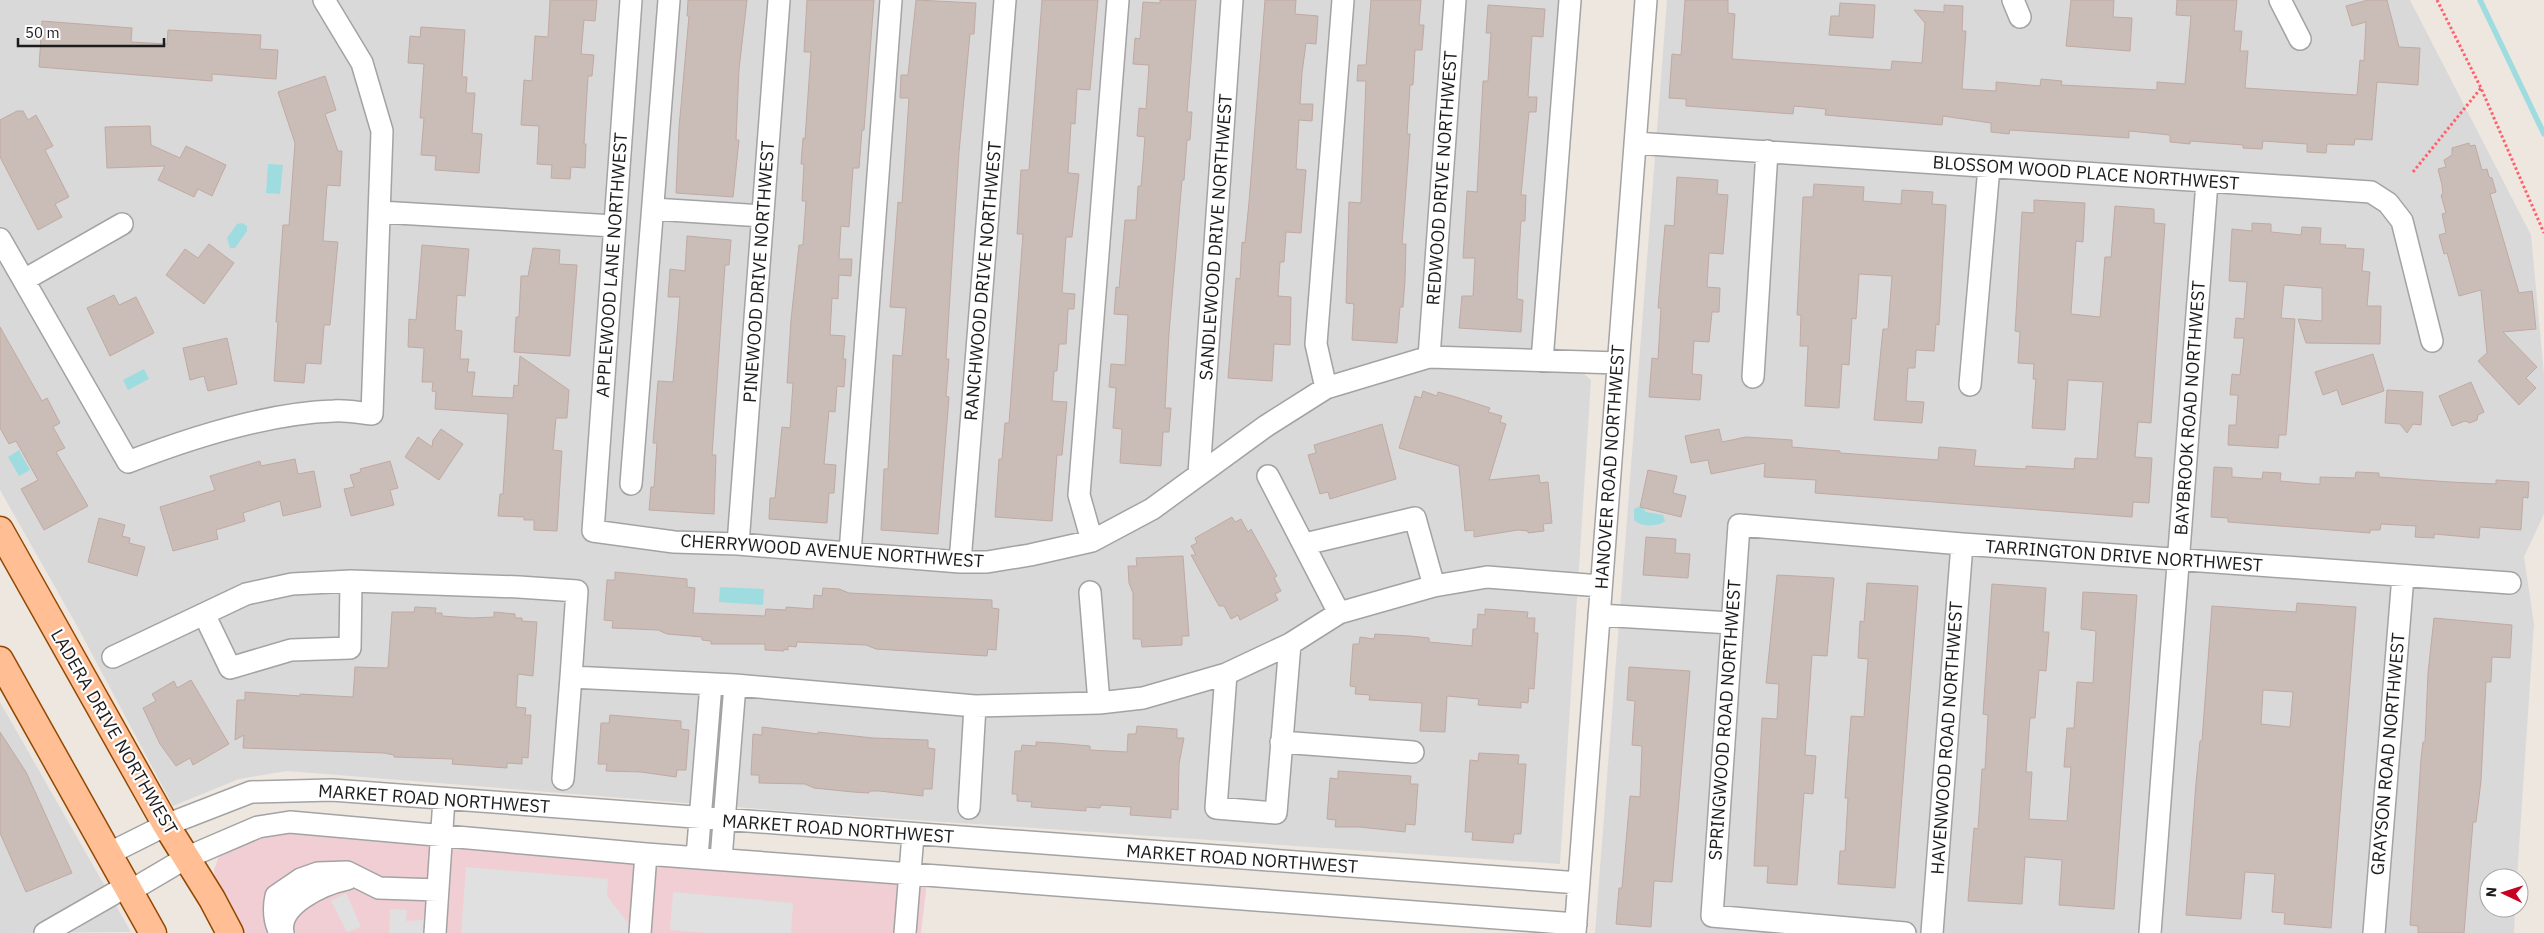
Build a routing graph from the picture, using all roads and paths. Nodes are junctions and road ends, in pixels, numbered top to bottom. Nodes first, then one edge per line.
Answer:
1 (324, 0) edge
2 (632, 0) edge
3 (669, 0) edge
4 (779, 0) edge
5 (891, 0) edge
6 (1005, 0) edge
7 (1118, 0) edge
8 (1232, 0) edge
9 (1343, 0) edge
10 (1455, 0) edge
11 (1570, 0) edge
12 (1646, 0) edge
13 (2280, 0) edge
14 (2437, 0) edge
15 (2300, 39) dead end
16 (2481, 88) junction
17 (1635, 143) junction
18 (1767, 152) junction
19 (1989, 167) junction
20 (2413, 172) dead end
21 (2207, 182) junction
22 (652, 209) junction
23 (380, 212) junction
24 (763, 216) junction
25 (122, 224) dead end
26 (614, 226) junction
27 (2544, 233) edge
28 (0, 239) edge
29 (24, 280) junction
30 (2432, 341) dead end
31 (1429, 357) junction
32 (1542, 361) junction
33 (1618, 363) junction
34 (1753, 377) dead end
35 (1970, 385) dead end
36 (1326, 388) junction
37 (1199, 474) junction
38 (1268, 476) dead end
39 (631, 484) dead end
40 (1739, 525) joint
41 (0, 530) edge
42 (593, 531) joint
43 (1092, 540) junction
44 (738, 544) junction
45 (1305, 544) junction
46 (1962, 544) junction
47 (850, 553) junction
48 (2179, 560) junction
49 (960, 562) junction
50 (2402, 576) junction
51 (352, 581) junction
52 (2510, 583) dead end
53 (1434, 586) junction
54 (1601, 586) junction
55 (1090, 592) dead end
56 (1339, 613) junction
57 (204, 614) junction
58 (1599, 615) junction
59 (1731, 623) junction
60 (1290, 644) junction
61 (114, 657) dead end
62 (0, 660) edge
63 (1226, 674) junction
64 (571, 677) junction
65 (711, 684) junction
66 (735, 685) junction
67 (1099, 703) junction
68 (975, 706) junction
69 (1282, 742) junction
70 (1413, 752) dead end
71 (563, 778) dead end
72 (444, 799) junction
73 (969, 808) dead end
74 (700, 818) junction
75 (724, 820) junction
76 (166, 825) junction
77 (441, 834) junction
78 (913, 834) junction
79 (110, 853) junction
80 (646, 854) junction
81 (697, 857) junction
82 (186, 858) junction
83 (721, 859) junction
84 (910, 874) junction
85 (1579, 883) junction
86 (128, 889) junction
87 (438, 890) junction
88 (1575, 929) edge
89 (45, 933) edge
90 (153, 933) edge
91 (230, 933) edge
92 (282, 933) edge
93 (435, 933) edge
94 (640, 933) edge
95 (905, 933) edge
96 (1905, 933) edge
97 (1932, 933) edge
98 (2150, 933) edge
99 (2374, 933) edge

1 - 23 street
2 - 26 street, APPLEWOOD LANE NORTHWEST
3 - 22 street
4 - 24 street, PINEWOOD DRIVE NORTHWEST
5 - 47 street
6 - 49 street, RANCHWOOD DRIVE NORTHWEST
7 - 43 street
8 - 37 street, SANDLEWOOD DRIVE NORTHWEST
9 - 36 street
10 - 31 street, REDWOOD DRIVE NORTHWEST
11 - 32 street
12 - 17 street, HANOVER ROAD NORTHWEST
13 - 15 street
14 - 16 path
16 - 20 path
16 - 27 path
17 - 18 street, BLOSSOM WOOD PLACE NORTHWEST
17 - 33 street, HANOVER ROAD NORTHWEST
18 - 19 street, BLOSSOM WOOD PLACE NORTHWEST
18 - 34 street
19 - 21 street, BLOSSOM WOOD PLACE NORTHWEST
19 - 35 street
21 - 30 street, BLOSSOM WOOD PLACE NORTHWEST
21 - 48 street, BAYBROOK ROAD NORTHWEST
22 - 24 street
22 - 39 street
23 - 26 street
23 - 29 street
24 - 44 street, PINEWOOD DRIVE NORTHWEST
25 - 29 street
26 - 42 street, APPLEWOOD LANE NORTHWEST
28 - 29 street
31 - 32 street, CHERRYWOOD AVENUE NORTHWEST
31 - 36 street, CHERRYWOOD AVENUE NORTHWEST
32 - 33 street, CHERRYWOOD AVENUE NORTHWEST
33 - 54 street, HANOVER ROAD NORTHWEST
36 - 37 street, CHERRYWOOD AVENUE NORTHWEST
37 - 43 street, CHERRYWOOD AVENUE NORTHWEST
38 - 45 street
40 - 46 street, TARRINGTON DRIVE NORTHWEST
40 - 59 street, SPRINGWOOD ROAD NORTHWEST
41 - 76 main road, LADERA DRIVE NORTHWEST
42 - 44 street, CHERRYWOOD AVENUE NORTHWEST
43 - 49 street, CHERRYWOOD AVENUE NORTHWEST
44 - 47 street, CHERRYWOOD AVENUE NORTHWEST
45 - 53 street
45 - 56 street
46 - 48 street, TARRINGTON DRIVE NORTHWEST
46 - 97 street, HAVENWOOD ROAD NORTHWEST
47 - 49 street, CHERRYWOOD AVENUE NORTHWEST
48 - 50 street, TARRINGTON DRIVE NORTHWEST
48 - 98 street, BAYBROOK ROAD NORTHWEST
50 - 52 street, TARRINGTON DRIVE NORTHWEST
50 - 99 street, GRAYSON ROAD NORTHWEST
51 - 57 street
51 - 57 street
51 - 64 street
53 - 54 street
53 - 56 street
54 - 58 street, HANOVER ROAD NORTHWEST
55 - 67 street
56 - 60 street
57 - 61 street
58 - 59 street
58 - 85 street, HANOVER ROAD NORTHWEST
59 - 96 street, SPRINGWOOD ROAD NORTHWEST
60 - 63 street
60 - 69 street
62 - 79 main road
63 - 67 street
63 - 69 street
64 - 65 street
64 - 71 street
65 - 66 street
65 - 74 street
66 - 68 street
66 - 75 street
67 - 68 street
68 - 73 street
69 - 70 street
72 - 74 street, MARKET ROAD NORTHWEST
72 - 76 street, MARKET ROAD NORTHWEST
72 - 77 street
74 - 75 street, MARKET ROAD NORTHWEST
74 - 81 street
75 - 78 street, MARKET ROAD NORTHWEST
75 - 83 street
76 - 79 street, MARKET ROAD NORTHWEST
76 - 82 main road, LADERA DRIVE NORTHWEST
77 - 80 street, MARKET ROAD NORTHWEST
77 - 82 street, MARKET ROAD NORTHWEST
77 - 87 street
78 - 84 street
78 - 85 street, MARKET ROAD NORTHWEST
79 - 86 main road
80 - 81 street, MARKET ROAD NORTHWEST
80 - 94 street
81 - 83 street, MARKET ROAD NORTHWEST
82 - 86 street, MARKET ROAD NORTHWEST
82 - 91 main road, LADERA DRIVE NORTHWEST
83 - 84 street, MARKET ROAD NORTHWEST
84 - 88 street, MARKET ROAD NORTHWEST
84 - 95 street
85 - 88 street, HANOVER ROAD NORTHWEST
86 - 89 street, MARKET ROAD NORTHWEST
86 - 90 main road
87 - 92 street
87 - 93 street

